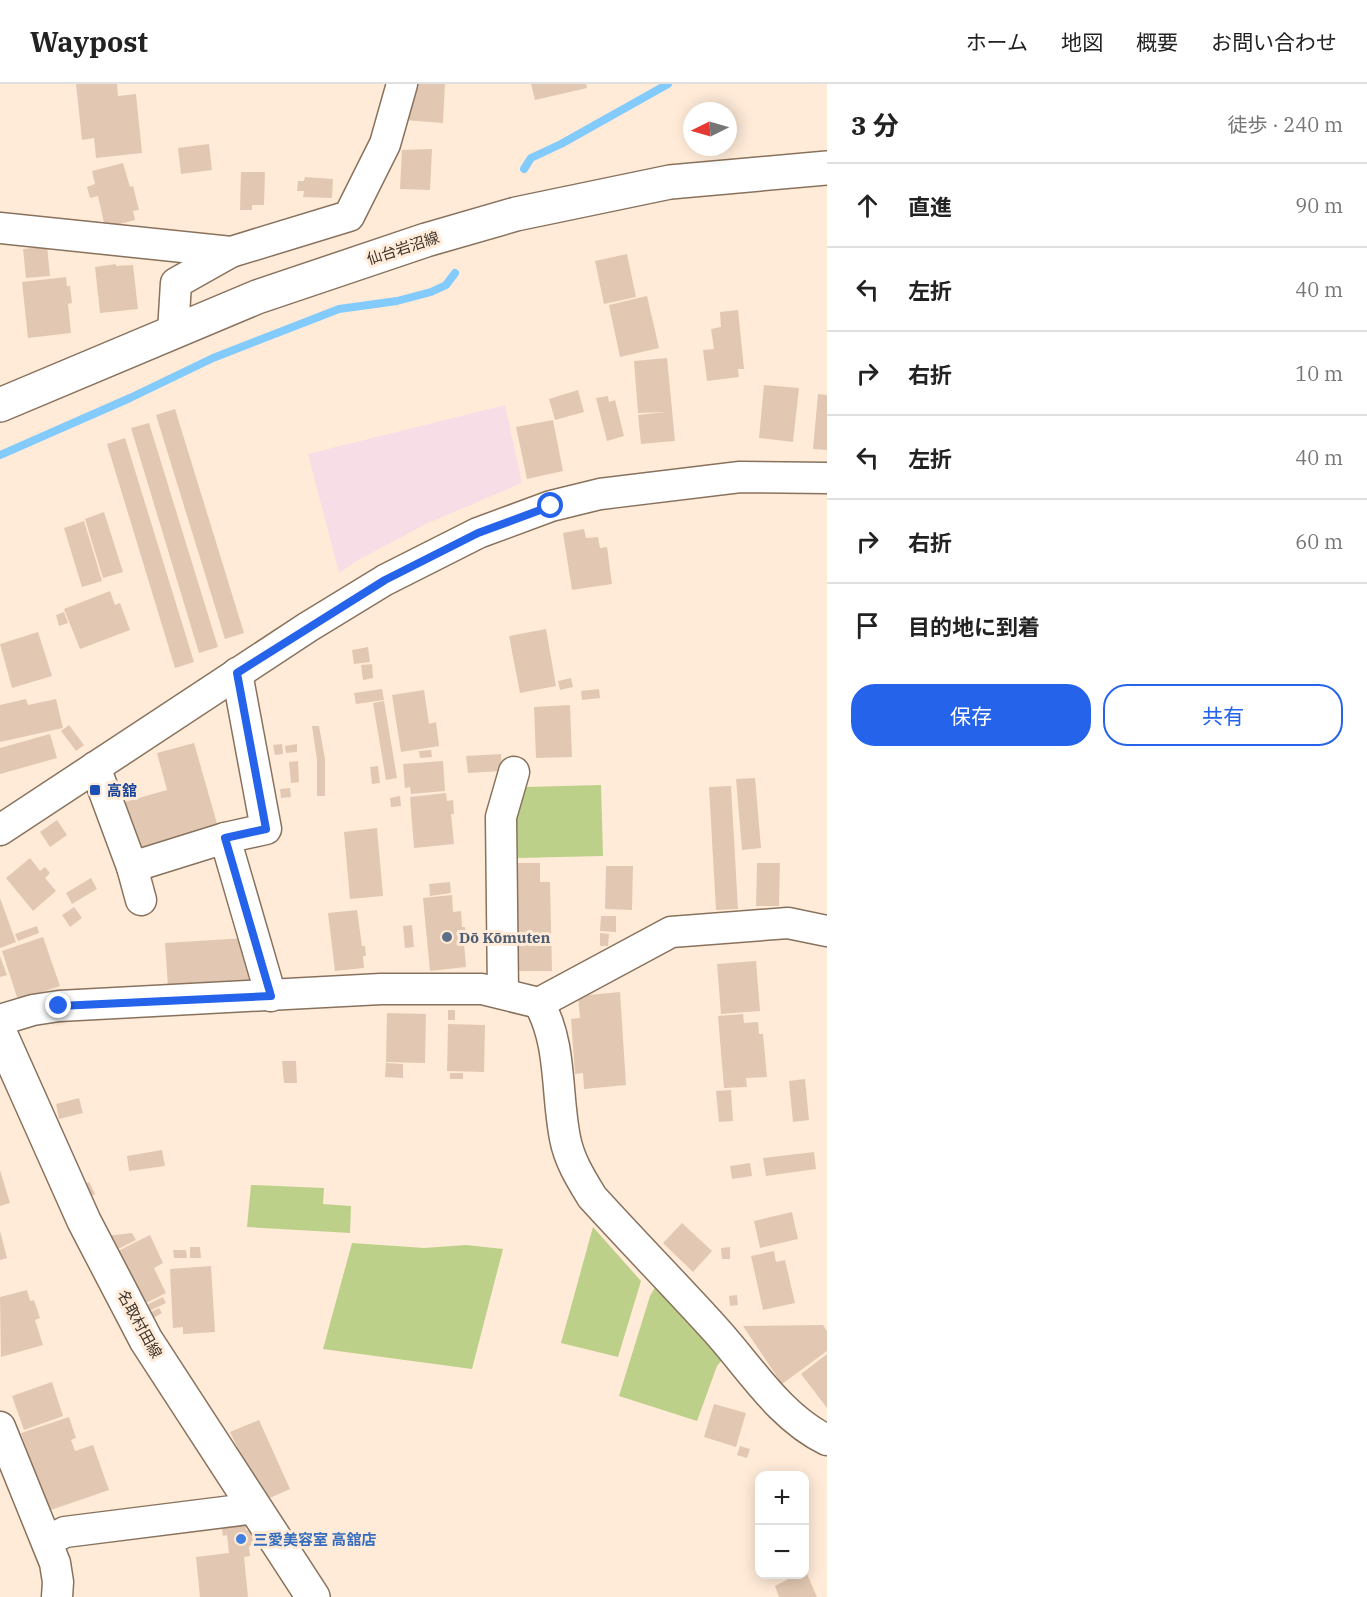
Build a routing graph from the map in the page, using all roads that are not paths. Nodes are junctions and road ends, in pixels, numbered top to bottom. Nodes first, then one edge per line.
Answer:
1 (402, 84) edge
2 (827, 168) edge
3 (0, 228) edge
4 (231, 252) junction
5 (173, 332) junction
6 (0, 405) edge
7 (827, 478) edge
8 (237, 673) junction
9 (95, 767) junction
10 (514, 772) dead end
11 (0, 830) edge
12 (225, 838) junction
13 (132, 867) junction
14 (141, 900) dead end
15 (827, 931) edge
16 (503, 993) junction
17 (271, 996) junction
18 (539, 1003) junction
19 (0, 1020) edge
20 (0, 1033) edge
21 (0, 1427) edge
22 (827, 1440) edge
23 (256, 1508) junction
24 (47, 1541) junction
25 (57, 1597) edge
26 (313, 1597) edge

1 - 4 street
2 - 5 main road, 仙台岩沼線
3 - 4 street
4 - 5 street
5 - 6 main road, 仙台岩沼線
7 - 8 street
8 - 9 street
8 - 12 street
9 - 11 street
9 - 13 street
10 - 16 street
12 - 13 street
12 - 17 street
13 - 14 street
15 - 18 street
16 - 17 street
16 - 18 street
17 - 19 street
18 - 22 street
20 - 23 main road, 名取村田線
21 - 24 street
23 - 24 street
23 - 26 main road, 名取村田線
24 - 25 street

